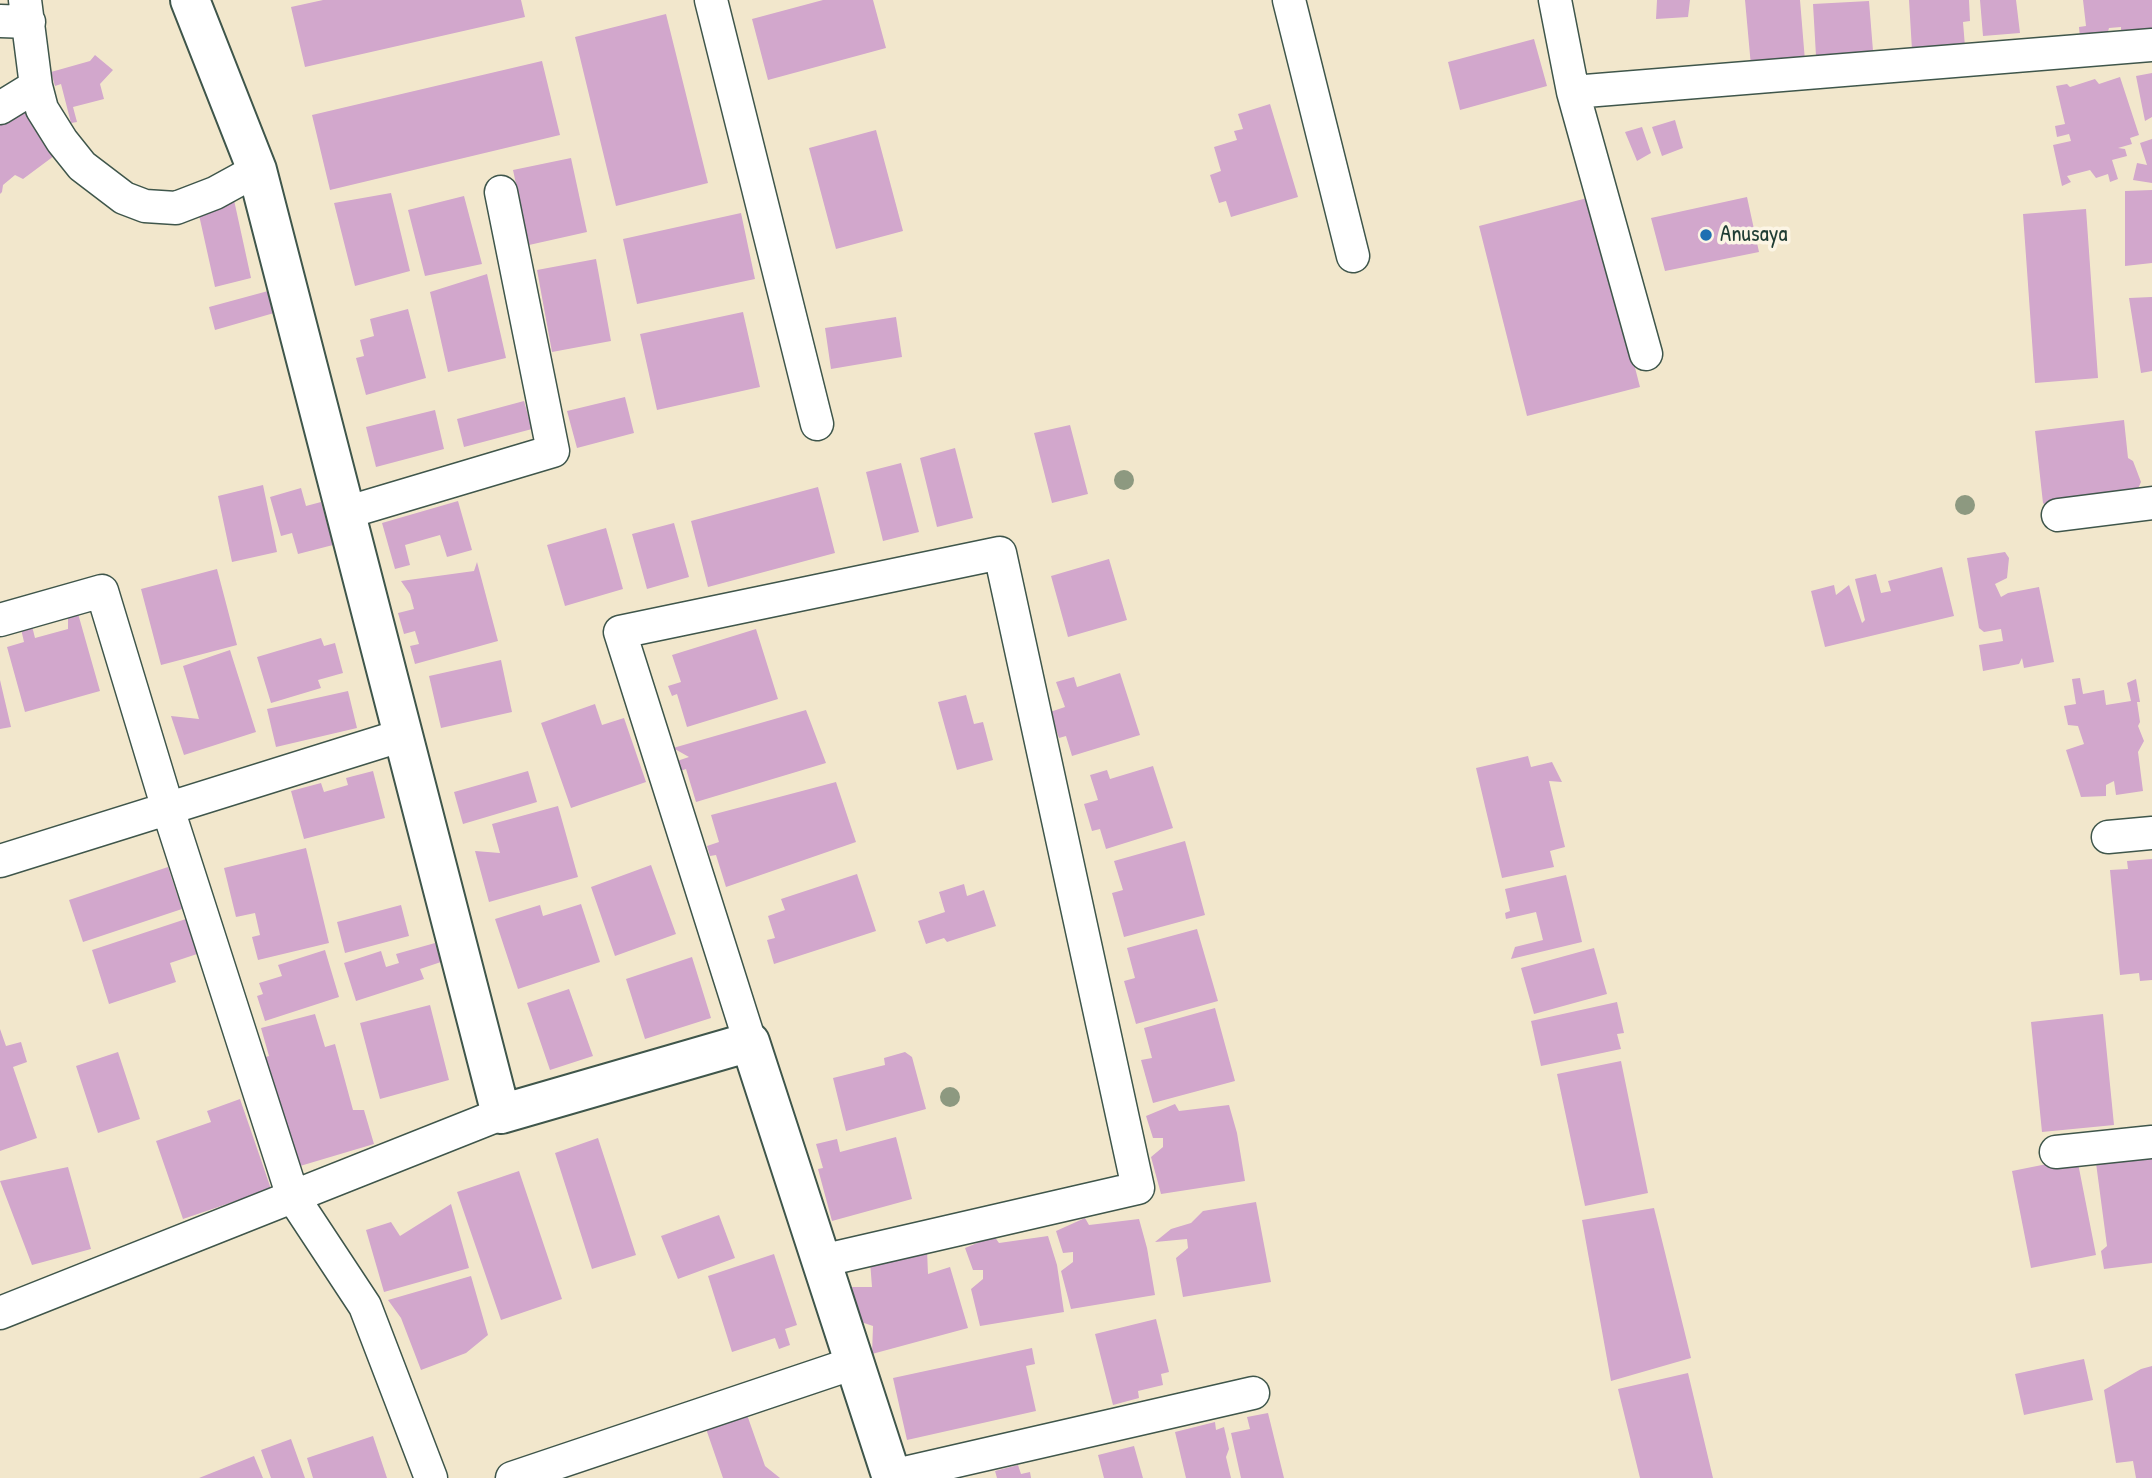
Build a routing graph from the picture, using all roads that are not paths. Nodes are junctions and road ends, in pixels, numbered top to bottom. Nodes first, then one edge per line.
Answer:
1 (190, 0) edge
2 (711, 0) edge
3 (1289, 0) edge
4 (1555, 0) edge
5 (18, 14) edge
6 (2152, 45) edge
7 (36, 86) junction
8 (1573, 92) junction
9 (0, 108) edge
10 (257, 170) junction
11 (501, 192) dead end
12 (1353, 256) dead end
13 (1646, 354) dead end
14 (817, 424) dead end
15 (2152, 503) edge
16 (345, 513) junction
17 (2059, 515) dead end
18 (0, 620) edge
19 (403, 735) junction
20 (168, 809) junction
21 (2152, 833) edge
22 (2108, 837) dead end
23 (0, 861) edge
24 (750, 1042) junction
25 (501, 1114) junction
26 (2152, 1142) edge
27 (2056, 1152) dead end
28 (293, 1197) junction
29 (821, 1261) junction
30 (0, 1312) edge
31 (854, 1363) junction
32 (1253, 1393) dead end
33 (891, 1477) edge
34 (431, 1478) edge
35 (512, 1478) edge

1 - 10 street
2 - 14 street
3 - 12 street
4 - 8 street
5 - 7 street
6 - 8 street
7 - 9 street
7 - 10 street
8 - 13 street
10 - 16 street
11 - 16 street
15 - 17 street
16 - 19 street
18 - 20 street
19 - 20 street
19 - 25 street
20 - 23 street
20 - 28 street
21 - 22 street
24 - 25 street
24 - 29 street
24 - 29 street
25 - 28 street
26 - 27 street
28 - 30 street
28 - 34 street
29 - 31 street
31 - 33 street
31 - 35 street
32 - 33 street

